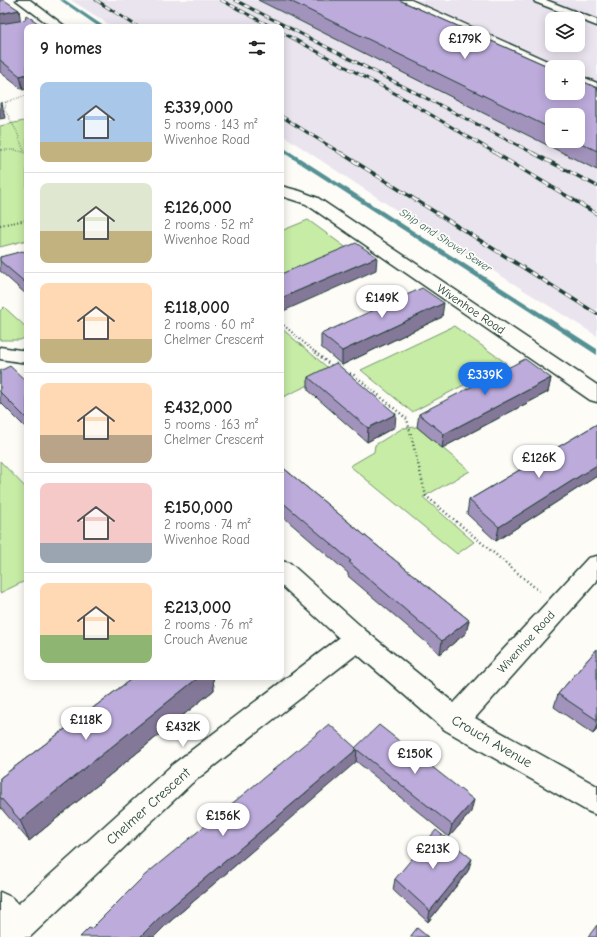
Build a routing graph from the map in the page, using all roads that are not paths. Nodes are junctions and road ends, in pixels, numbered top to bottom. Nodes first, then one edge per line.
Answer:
1 (22, 0) edge
2 (404, 0) edge
3 (538, 0) edge
4 (597, 23) edge
5 (56, 24) edge
6 (545, 63) edge
7 (585, 81) edge
8 (597, 87) edge
9 (284, 192) edge
10 (0, 353) edge
11 (24, 356) edge
12 (597, 395) edge
13 (597, 565) edge
14 (284, 573) edge
15 (357, 639) junction
16 (455, 721) junction
17 (597, 800) edge
18 (8, 924) edge

1 - 5 street
2 - 6 lane
3 - 4 lane
7 - 8 lane
9 - 12 street, Wivenhoe Road
10 - 11 street
13 - 16 street, Wivenhoe Road
14 - 15 street
15 - 16 street, Crouch Avenue
15 - 18 street, Chelmer Crescent
16 - 17 street, Crouch Avenue

